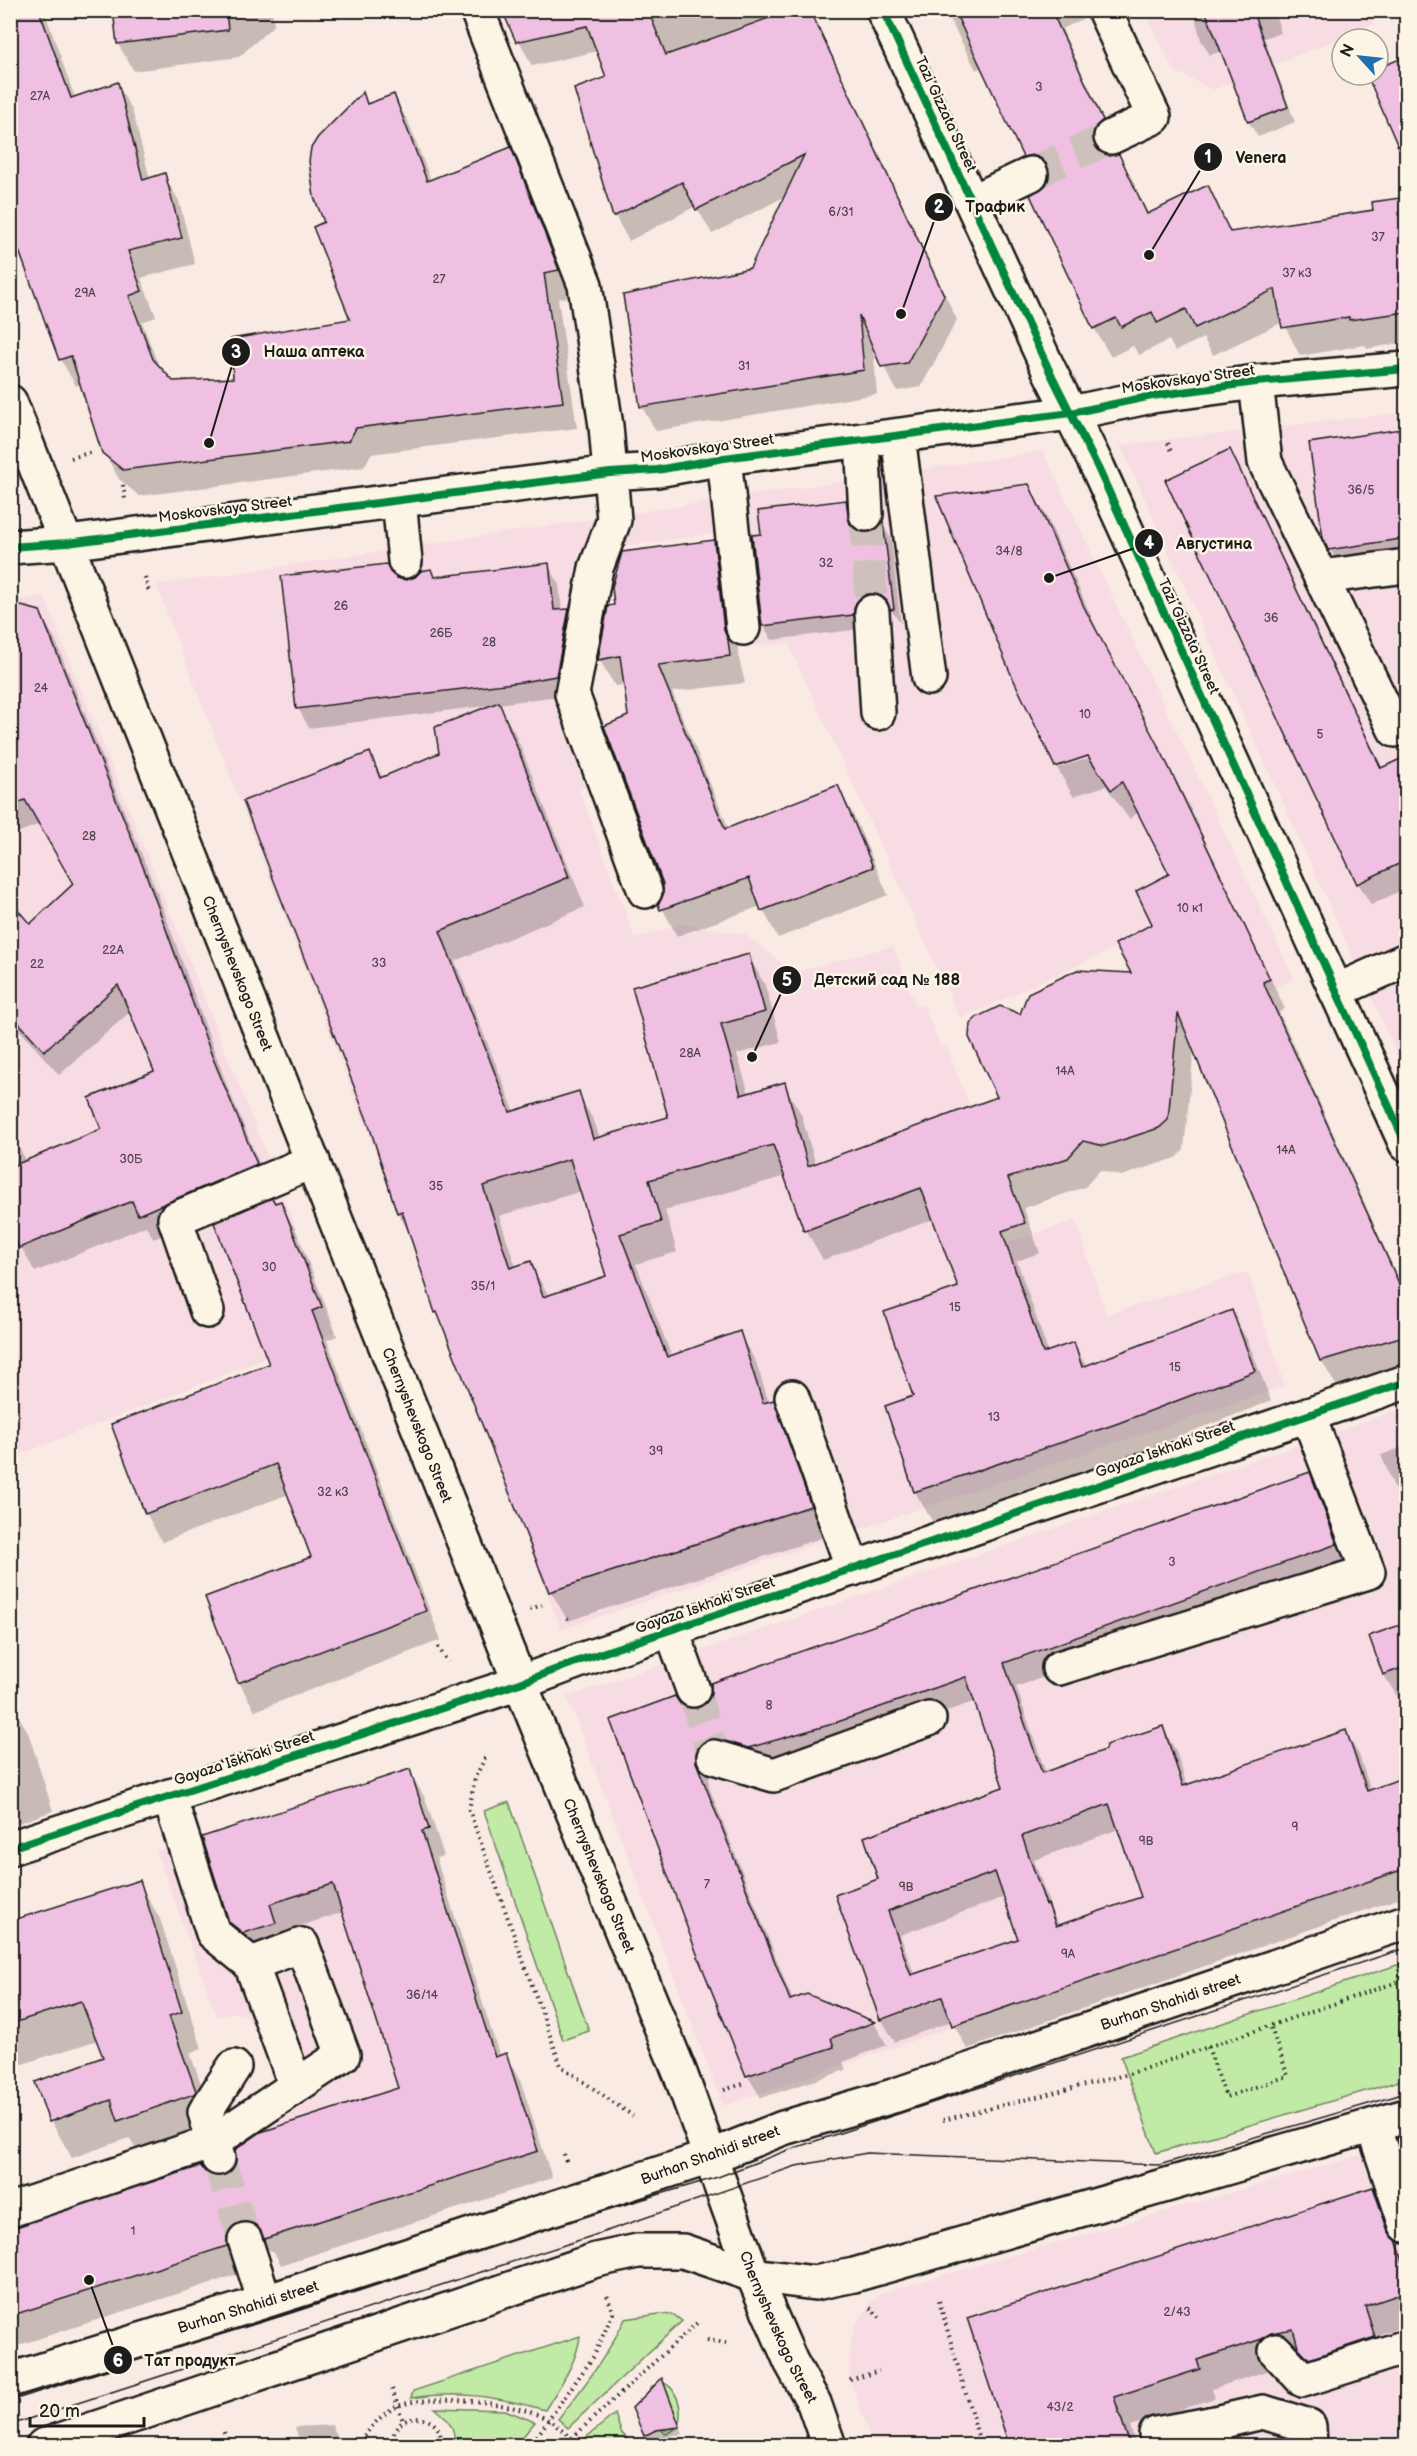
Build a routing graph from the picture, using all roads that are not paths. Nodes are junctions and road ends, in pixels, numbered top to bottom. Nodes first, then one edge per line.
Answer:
1 (477, 10) edge
2 (883, 10) edge
3 (1104, 10) edge
4 (1111, 137) tunnel mouth
5 (1031, 174) tunnel mouth
6 (972, 202) junction
7 (1407, 369) edge
8 (1256, 382) junction
9 (10, 402) edge
10 (1071, 413) junction
11 (898, 436) junction
12 (862, 440) junction
13 (724, 458) junction
14 (610, 473) junction
15 (399, 500) junction
16 (866, 514) tunnel mouth
17 (67, 543) junction
18 (10, 547) edge
19 (405, 561) dead end
20 (1407, 566) edge
21 (1321, 578) junction
22 (872, 612) tunnel mouth
23 (743, 628) dead end
24 (928, 678) dead end
25 (878, 713) dead end
26 (1407, 725) edge
27 (645, 891) dead end
28 (1407, 960) edge
29 (1336, 991) junction
30 (1407, 1144) edge
31 (313, 1161) junction
32 (207, 1311) dead end
33 (1407, 1382) edge
34 (792, 1397) dead end
35 (1308, 1415) junction
36 (853, 1569) junction
37 (672, 1631) junction
38 (1059, 1668) dead end
39 (520, 1683) junction
40 (693, 1690) tunnel mouth
41 (929, 1719) dead end
42 (714, 1757) dead end
43 (169, 1796) junction
44 (10, 1848) edge
45 (1407, 1922) edge
46 (250, 1964) junction
47 (234, 2067) dead end
48 (296, 2086) junction
49 (1407, 2116) edge
50 (1373, 2126) junction
51 (216, 2150) junction
52 (710, 2157) junction
53 (10, 2210) edge
54 (1406, 2221) edge
55 (245, 2240) tunnel mouth
56 (753, 2275) junction
57 (265, 2302) junction
58 (1407, 2347) edge
59 (1276, 2351) dead end
60 (10, 2380) edge
61 (1156, 2434) dead end
62 (1213, 2435) edge
63 (43, 2445) edge
64 (829, 2445) edge
65 (1310, 2445) edge

1 - 14 street
2 - 6 street, Tazi Gizzata Street
3 - 4 street
5 - 6 street
6 - 10 street, Tazi Gizzata Street
7 - 8 street, Moskovskaya Street
8 - 10 street, Moskovskaya Street
8 - 21 street
9 - 17 street, Chernyshevskogo Street
10 - 11 street, Moskovskaya Street
10 - 29 street, Tazi Gizzata Street
11 - 12 street, Moskovskaya Street
11 - 24 street
12 - 13 street, Moskovskaya Street
12 - 16 street
13 - 14 street, Moskovskaya Street
13 - 23 street
14 - 15 street, Moskovskaya Street
14 - 27 street
15 - 17 street, Moskovskaya Street
15 - 19 street
17 - 18 street, Moskovskaya Street
17 - 31 street, Chernyshevskogo Street
20 - 21 street
21 - 26 street
22 - 25 street
28 - 29 street
29 - 30 street, Tazi Gizzata Street
31 - 32 street
31 - 39 street, Chernyshevskogo Street
33 - 35 street, Gayaza Iskhaki Street
34 - 36 street
35 - 36 street, Gayaza Iskhaki Street
35 - 38 street
36 - 37 street, Gayaza Iskhaki Street
37 - 39 street, Gayaza Iskhaki Street
37 - 40 street
39 - 43 street, Gayaza Iskhaki Street
39 - 52 street, Chernyshevskogo Street
41 - 42 street
43 - 44 street, Gayaza Iskhaki Street
43 - 46 street
45 - 52 street, Burhan Shahidi street
46 - 48 street
46 - 48 street
47 - 51 street
48 - 51 street
49 - 50 street
50 - 54 street
50 - 56 street
51 - 53 street
52 - 56 street, Chernyshevskogo Street
52 - 57 street, Burhan Shahidi street
55 - 57 street
56 - 63 street
56 - 64 street, Chernyshevskogo Street
57 - 60 street, Burhan Shahidi street
58 - 59 street
61 - 62 street
62 - 65 street

